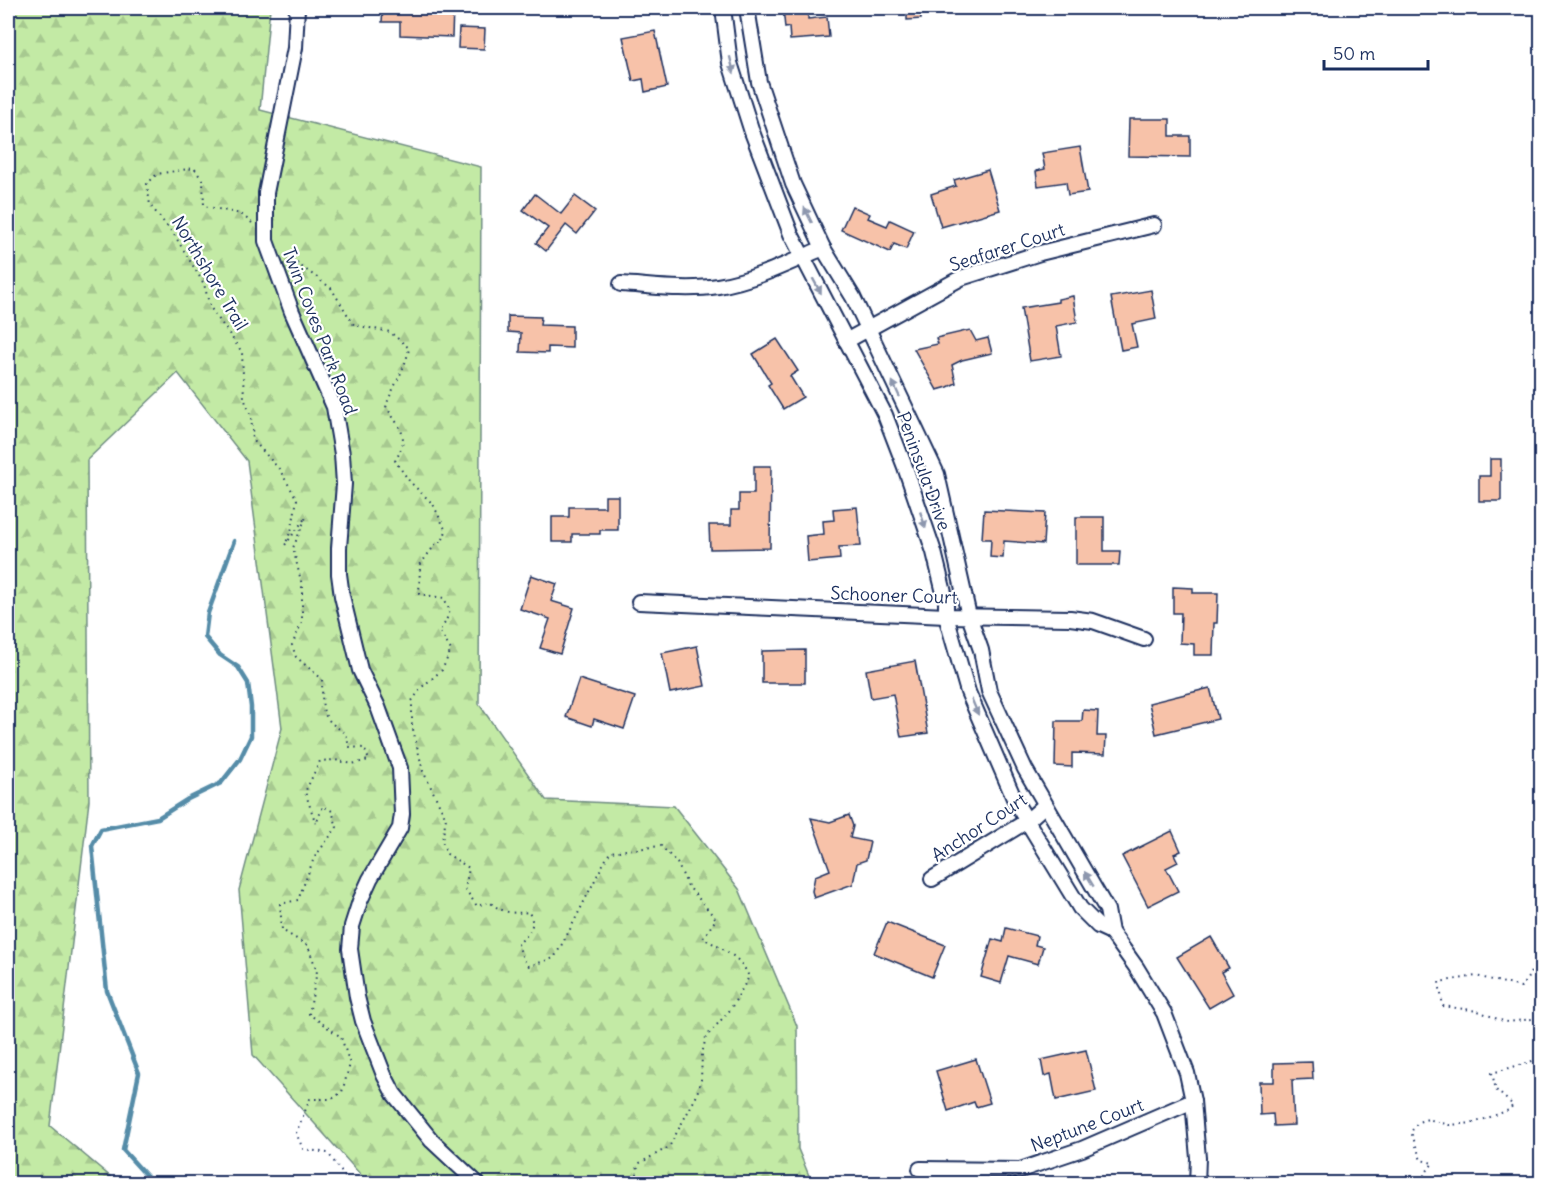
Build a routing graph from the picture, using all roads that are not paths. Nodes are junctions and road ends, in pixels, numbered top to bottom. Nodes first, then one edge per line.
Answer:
1 (297, 8) edge
2 (723, 8) edge
3 (747, 8) edge
4 (1154, 225) dead end
5 (823, 248) junction
6 (802, 257) junction
7 (621, 285) dead end
8 (868, 329) junction
9 (846, 341) junction
10 (639, 602) dead end
11 (946, 616) junction
12 (969, 616) junction
13 (1144, 639) dead end
14 (1045, 805) junction
15 (1027, 821) junction
16 (932, 879) dead end
17 (1111, 932) junction
18 (1193, 1101) junction
19 (920, 1169) dead end
20 (478, 1184) edge
21 (1197, 1184) edge

1 - 20 street, Twin Coves Park Road
2 -> 6 street, Peninsula Drive
5 -> 3 street, Peninsula Drive
4 - 8 street, Seafarer Court
5 - 6 street
5 - 8 street, Peninsula Drive
6 - 7 street
6 -> 9 street, Peninsula Drive
8 - 9 street, Seafarer Court
12 -> 8 street, Peninsula Drive
9 -> 11 street, Peninsula Drive
10 - 11 street, Schooner Court
11 - 12 street, Schooner Court
11 -> 15 street, Peninsula Drive
12 - 13 street, Schooner Court
12 - 14 street, Peninsula Drive
14 - 15 street, Anchor Court
17 -> 14 street, Peninsula Drive
15 - 16 street, Anchor Court
15 - 17 street, Peninsula Drive
17 - 18 street, Peninsula Drive
18 - 19 street, Neptune Court
18 - 21 street, Peninsula Drive

